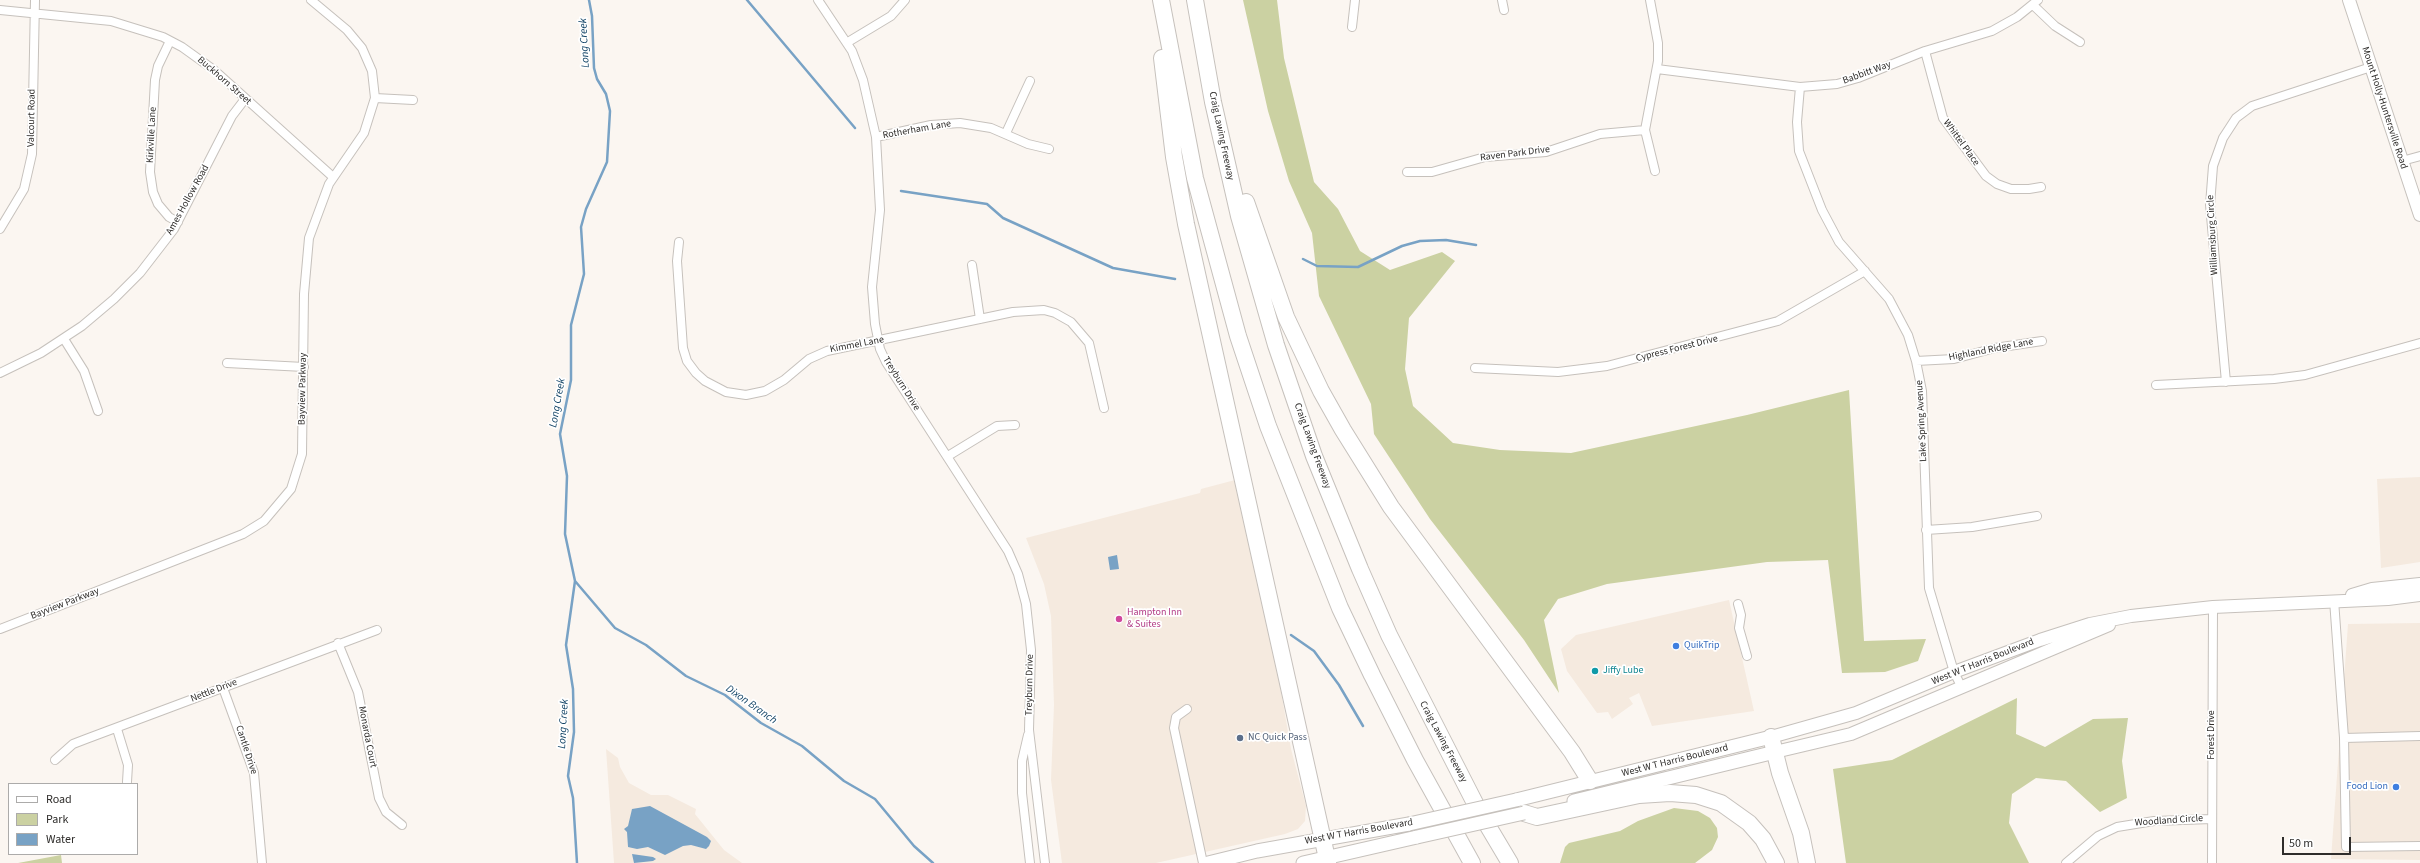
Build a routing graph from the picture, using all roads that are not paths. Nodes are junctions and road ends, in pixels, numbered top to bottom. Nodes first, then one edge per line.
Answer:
1 (35, 0) edge
2 (311, 0) edge
3 (818, 0) edge
4 (905, 0) edge
5 (1160, 0) edge
6 (1195, 0) edge
7 (1356, 0) edge
8 (1502, 0) edge
9 (1650, 0) edge
10 (2349, 0) edge
11 (2035, 3) edge
12 (0, 10) edge
13 (1504, 10) dead end
14 (34, 13) junction
15 (1352, 27) dead end
16 (170, 41) junction
17 (848, 42) junction
18 (2080, 42) dead end
19 (1925, 51) junction
20 (2371, 67) junction
21 (1657, 69) junction
22 (1030, 81) dead end
23 (1800, 87) junction
24 (375, 98) junction
25 (245, 99) junction
26 (413, 100) dead end
27 (1213, 102) junction
28 (1645, 130) junction
29 (1006, 133) junction
30 (876, 137) junction
31 (1049, 149) dead end
32 (2420, 156) edge
33 (2402, 161) junction
34 (1655, 171) dead end
35 (1408, 172) dead end
36 (333, 177) junction
37 (2041, 186) dead end
38 (2420, 215) edge
39 (178, 222) junction
40 (0, 229) edge
41 (679, 242) dead end
42 (972, 265) dead end
43 (1865, 271) junction
44 (980, 319) junction
45 (64, 339) junction
46 (878, 341) junction
47 (2042, 341) dead end
48 (2420, 343) edge
49 (1916, 361) junction
50 (227, 363) dead end
51 (304, 367) junction
52 (1475, 368) dead end
53 (0, 373) edge
54 (2226, 382) junction
55 (2156, 385) dead end
56 (1104, 408) dead end
57 (98, 411) dead end
58 (1015, 425) dead end
59 (948, 456) junction
60 (2038, 516) dead end
61 (1926, 530) junction
62 (2420, 584) edge
63 (2420, 595) edge
64 (2334, 600) junction
65 (1738, 604) dead end
66 (2213, 607) junction
67 (2131, 616) junction
68 (0, 629) edge
69 (377, 630) dead end
70 (338, 643) junction
71 (1747, 656) dead end
72 (1954, 672) junction
73 (222, 688) junction
74 (1962, 688) junction
75 (1187, 709) dead end
76 (117, 729) junction
77 (1029, 730) junction
78 (1771, 736) junction
79 (2420, 736) edge
80 (2344, 738) junction
81 (1775, 752) junction
82 (55, 760) dead end
83 (1590, 781) junction
84 (127, 782) dead end
85 (1520, 806) junction
86 (2212, 819) junction
87 (402, 825) dead end
88 (1323, 838) junction
89 (2420, 846) edge
90 (1328, 860) edge
91 (262, 863) edge
92 (1030, 863) edge
93 (1045, 863) edge
94 (1203, 863) edge
95 (1208, 863) edge
96 (1303, 863) edge
97 (1472, 863) edge
98 (1510, 863) edge
99 (1776, 863) edge
100 (1807, 863) edge
101 (2066, 863) edge
102 (2212, 863) edge

1 - 14 street, Valcourt Road
2 - 24 street, Bayview Parkway
3 - 17 street, Treyburn Drive
4 - 17 street
5 - 88 highway
5 - 97 highway
6 - 27 highway, Craig Lawing Freeway
7 - 15 street
8 - 13 street
9 - 21 street
10 - 20 main road, Mount Holly-Huntersville Road
11 - 18 street
11 - 19 street, Babbitt Way
12 - 14 street, Buckhorn Street
14 - 16 street, Buckhorn Street
14 - 40 street, Valcourt Road
16 - 25 street, Buckhorn Street
16 - 39 street, Kirkville Lane
17 - 30 street, Treyburn Drive
19 - 23 street, Babbitt Way
19 - 37 street, Whittel Place
20 - 33 main road, Mount Holly-Huntersville Road
20 - 54 street, Williamsburg Circle
21 - 23 street, Babbitt Way
21 - 28 street
22 - 29 street
23 - 43 street, Lake Spring Avenue
24 - 26 street
24 - 36 street, Bayview Parkway
25 - 36 street, Buckhorn Street
25 - 39 street, Ames Hollow Road
27 - 83 highway
27 - 98 highway, Craig Lawing Freeway
28 - 34 street
28 - 35 street, Raven Park Drive
29 - 30 street, Rotherham Lane
29 - 31 street, Rotherham Lane
30 - 46 street, Treyburn Drive
32 - 33 street
33 - 38 main road, Mount Holly-Huntersville Road
36 - 51 street, Bayview Parkway
39 - 45 street, Ames Hollow Road
41 - 46 street, Kimmel Lane
42 - 44 street
43 - 49 street, Lake Spring Avenue
43 - 52 street, Cypress Forest Drive
44 - 46 street, Kimmel Lane
44 - 56 street, Kimmel Lane
45 - 53 street, Ames Hollow Road
45 - 57 street
46 - 59 street, Treyburn Drive
47 - 49 street, Highland Ridge Lane
48 - 54 street
49 - 61 street, Lake Spring Avenue
50 - 51 street
51 - 68 street, Bayview Parkway
54 - 55 street
58 - 59 street
59 - 77 street, Treyburn Drive
60 - 61 street
61 - 72 street, Lake Spring Avenue
62 - 64 main road, West W T Harris Boulevard
63 - 64 main road, West W T Harris Boulevard
64 - 66 main road, West W T Harris Boulevard
64 - 80 street
65 - 71 street
66 - 67 main road, West W T Harris Boulevard
66 - 86 street, Forest Drive
67 - 72 main road, West W T Harris Boulevard
67 - 74 main road, West W T Harris Boulevard
69 - 70 street, Nettle Drive
70 - 73 street, Nettle Drive
70 - 87 street, Monarda Court
72 - 74 street, Lake Spring Avenue
72 - 78 main road, West W T Harris Boulevard
73 - 76 street, Nettle Drive
73 - 91 street, Cantle Drive
74 - 81 main road, West W T Harris Boulevard
75 - 94 street
76 - 82 street, Nettle Drive
76 - 84 street
77 - 92 street, Treyburn Drive
77 - 93 street, Treyburn Drive
78 - 81 highway
78 - 83 main road, West W T Harris Boulevard
79 - 80 street
80 - 89 street
81 - 85 main road, West W T Harris Boulevard
81 - 100 highway
83 - 85 main road, West W T Harris Boulevard
85 - 88 main road, West W T Harris Boulevard, bridge
85 - 90 main road, West W T Harris Boulevard, bridge
85 - 99 highway
86 - 101 street, Woodland Circle
86 - 102 street, Forest Drive
88 - 90 highway
88 - 95 main road, West W T Harris Boulevard
90 - 96 main road, West W T Harris Boulevard

